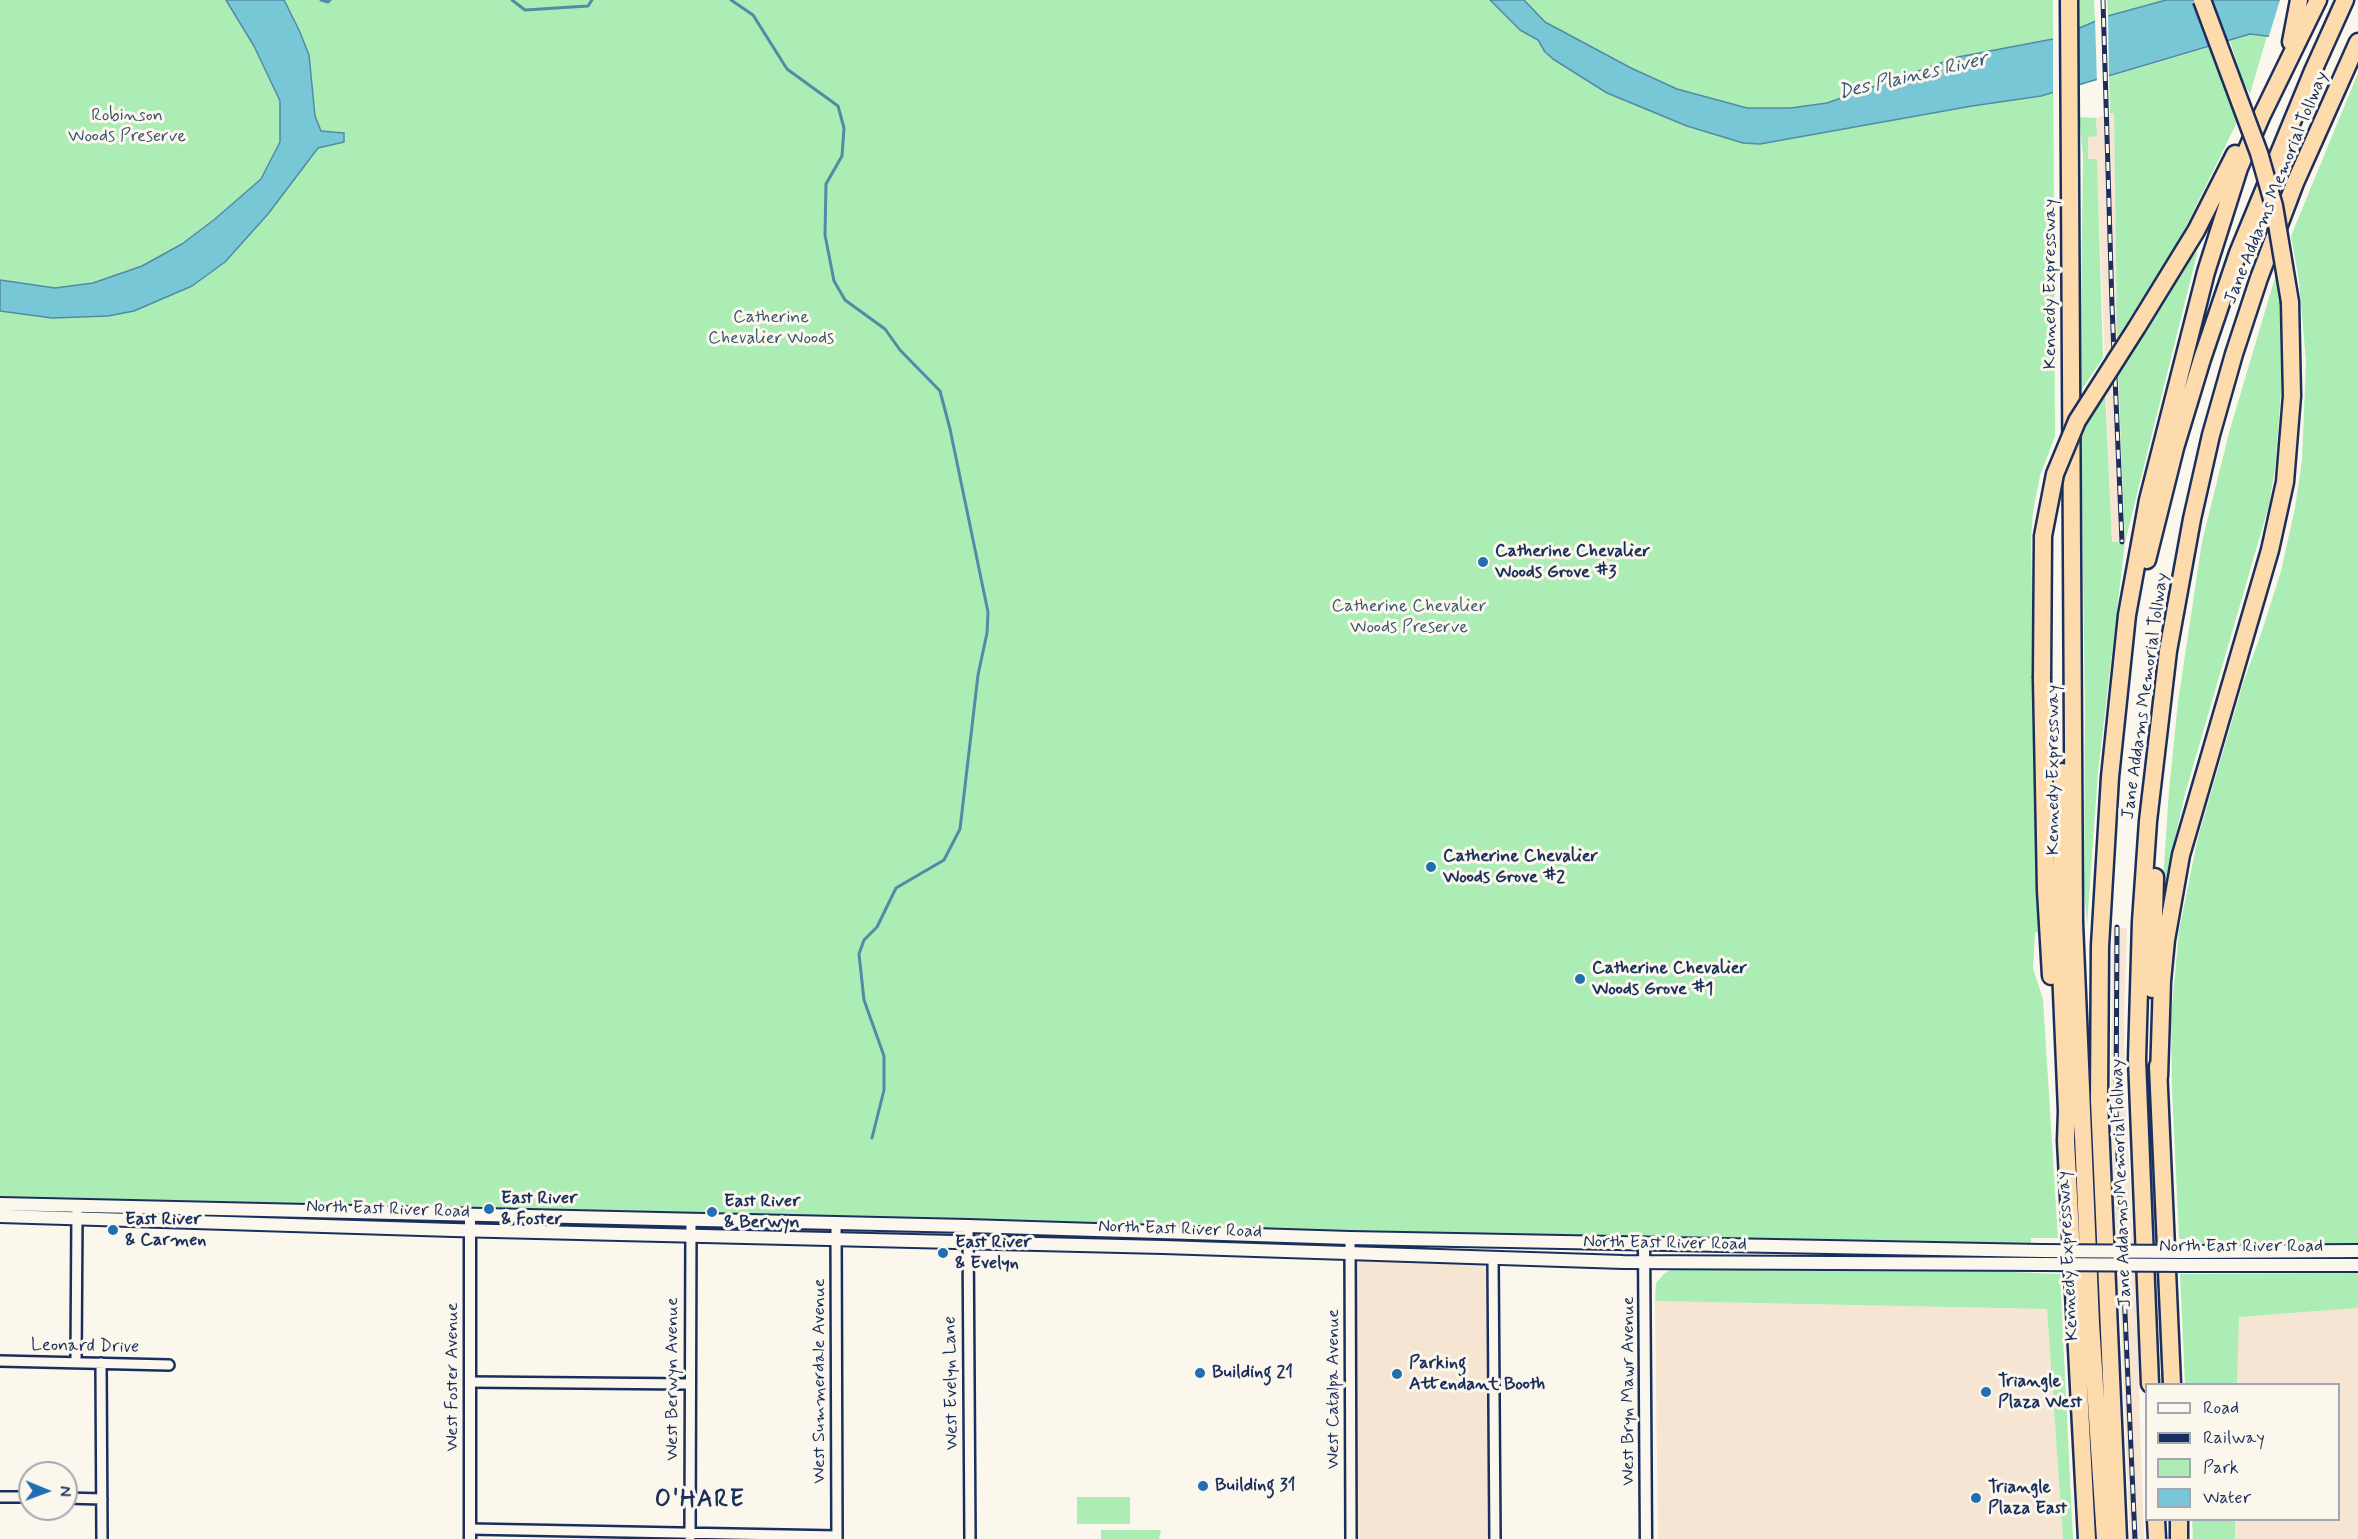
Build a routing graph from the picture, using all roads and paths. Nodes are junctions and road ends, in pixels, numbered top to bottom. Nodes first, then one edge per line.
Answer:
1 (2202, 0) edge
2 (2299, 0) edge
3 (2318, 0) edge
4 (2345, 0) edge
5 (2069, 2) edge
6 (2358, 42) edge
7 (2288, 64) junction
8 (2261, 117) junction
9 (2072, 501) junction
10 (2162, 703) junction
11 (2110, 777) junction
12 (2159, 1077) junction
13 (2066, 1141) junction
14 (0, 1204) edge
15 (77, 1212) junction
16 (470, 1215) junction
17 (0, 1216) edge
18 (691, 1220) junction
19 (836, 1223) junction
20 (968, 1226) junction
21 (470, 1231) junction
22 (691, 1236) junction
23 (1350, 1238) junction
24 (836, 1239) junction
25 (968, 1242) junction
26 (1644, 1243) junction
27 (2358, 1251) edge
28 (1350, 1254) junction
29 (2042, 1257) junction
30 (1493, 1258) junction
31 (2186, 1258) junction
32 (1644, 1262) junction
33 (2358, 1265) edge
34 (0, 1361) edge
35 (76, 1363) junction
36 (101, 1363) junction
37 (169, 1365) dead end
38 (470, 1382) junction
39 (2150, 1383) edge
40 (2172, 1383) edge
41 (690, 1384) junction
42 (0, 1497) edge
43 (18, 1497) edge
44 (78, 1498) edge
45 (102, 1499) junction
46 (2156, 1521) edge
47 (2178, 1521) edge
48 (470, 1534) edge
49 (690, 1536) edge
50 (837, 1537) edge
51 (102, 1539) edge
52 (970, 1539) edge
53 (1352, 1539) edge
54 (1495, 1539) edge
55 (1646, 1539) edge
56 (2087, 1539) edge
57 (2105, 1539) edge
58 (2118, 1539) edge
59 (2157, 1539) edge
60 (2180, 1539) edge

1 - 12 highway, bridge
2 - 7 highway
3 - 7 highway, Jane Addams Memorial Tollway
4 - 11 highway, Jane Addams Memorial Tollway
5 - 9 highway, Kennedy Expressway
6 - 10 highway, Jane Addams Memorial Tollway
7 - 8 highway, Jane Addams Memorial Tollway
8 - 11 highway, Jane Addams Memorial Tollway
8 - 13 highway, bridge
9 - 13 highway
9 - 57 highway, Kennedy Expressway
10 - 12 highway
10 - 39 highway, Jane Addams Memorial Tollway
11 - 58 highway, Jane Addams Memorial Tollway
12 - 40 highway
13 - 56 highway
14 - 15 main road, North East River Road
15 - 16 main road, North East River Road
15 - 17 main road, North East River Road
15 - 21 main road, North East River Road
15 - 35 street
16 - 18 main road, North East River Road
16 - 21 street, West Foster Avenue
18 - 19 main road, North East River Road
18 - 22 street, West Berwyn Avenue
19 - 20 main road, North East River Road
19 - 24 street, West Summerdale Avenue
20 - 23 main road, North East River Road
20 - 25 street, West Evelyn Lane
21 - 22 main road, North East River Road
21 - 38 street, West Foster Avenue
22 - 24 main road, North East River Road
22 - 41 street, West Berwyn Avenue
23 - 26 main road, North East River Road
23 - 28 street, West Catalpa Avenue
24 - 25 main road, North East River Road
24 - 50 street, West Summerdale Avenue
25 - 28 main road, North East River Road
25 - 52 street, West Evelyn Lane
26 - 29 main road, North East River Road
26 - 32 street, West Bryn Mawr Avenue
27 - 31 main road, North East River Road
28 - 30 main road, North East River Road
28 - 53 street, West Catalpa Avenue
29 - 31 main road, North East River Road, bridge
29 - 32 main road, North East River Road
30 - 32 main road, North East River Road
30 - 54 street
31 - 33 main road, North East River Road
32 - 55 street, West Bryn Mawr Avenue
34 - 35 street, Leonard Drive
35 - 36 street, Leonard Drive
36 - 37 street, Leonard Drive
36 - 45 street
38 - 41 street
38 - 48 street, West Foster Avenue
41 - 49 street, West Berwyn Avenue
42 - 43 street
44 - 45 street
45 - 51 street
46 - 59 highway
47 - 60 highway
48 - 49 street
49 - 50 street

